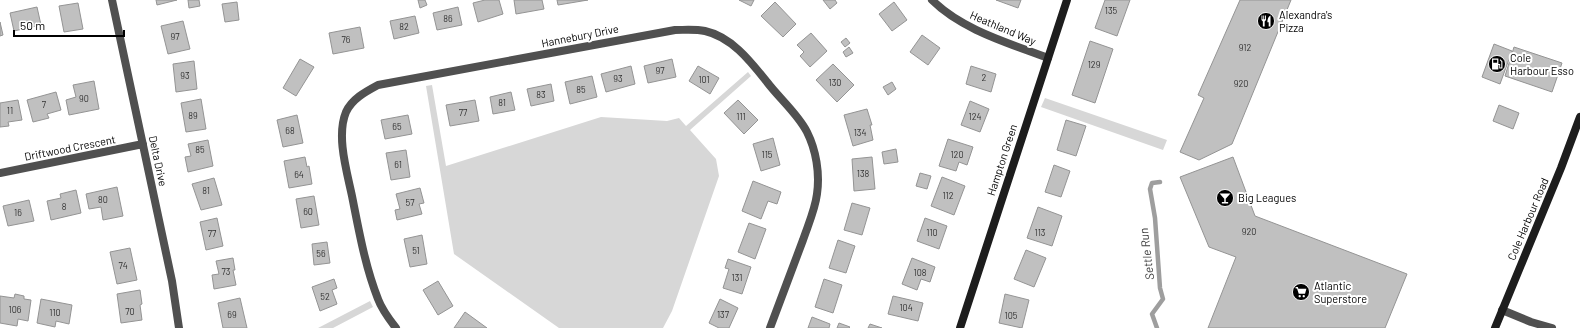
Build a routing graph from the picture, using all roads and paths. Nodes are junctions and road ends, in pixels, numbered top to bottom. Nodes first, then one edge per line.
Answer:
1 (112, 0) edge
2 (932, 0) edge
3 (1067, 0) edge
4 (1048, 58) junction
5 (1580, 117) edge
6 (144, 144) junction
7 (0, 173) edge
8 (1502, 310) junction
9 (179, 328) edge
10 (396, 328) edge
11 (770, 328) edge
12 (960, 328) edge
13 (1495, 328) edge
14 (1552, 328) edge

1 - 6 street, Delta Drive
2 - 4 street, Heathland Way
3 - 4 street, Hampton Green
4 - 12 street, Hampton Green
5 - 8 street, Cole Harbour Road
6 - 7 street, Driftwood Crescent
6 - 9 street, Delta Drive
8 - 13 street, Cole Harbour Road
8 - 14 street
10 - 11 street, Hannebury Drive

